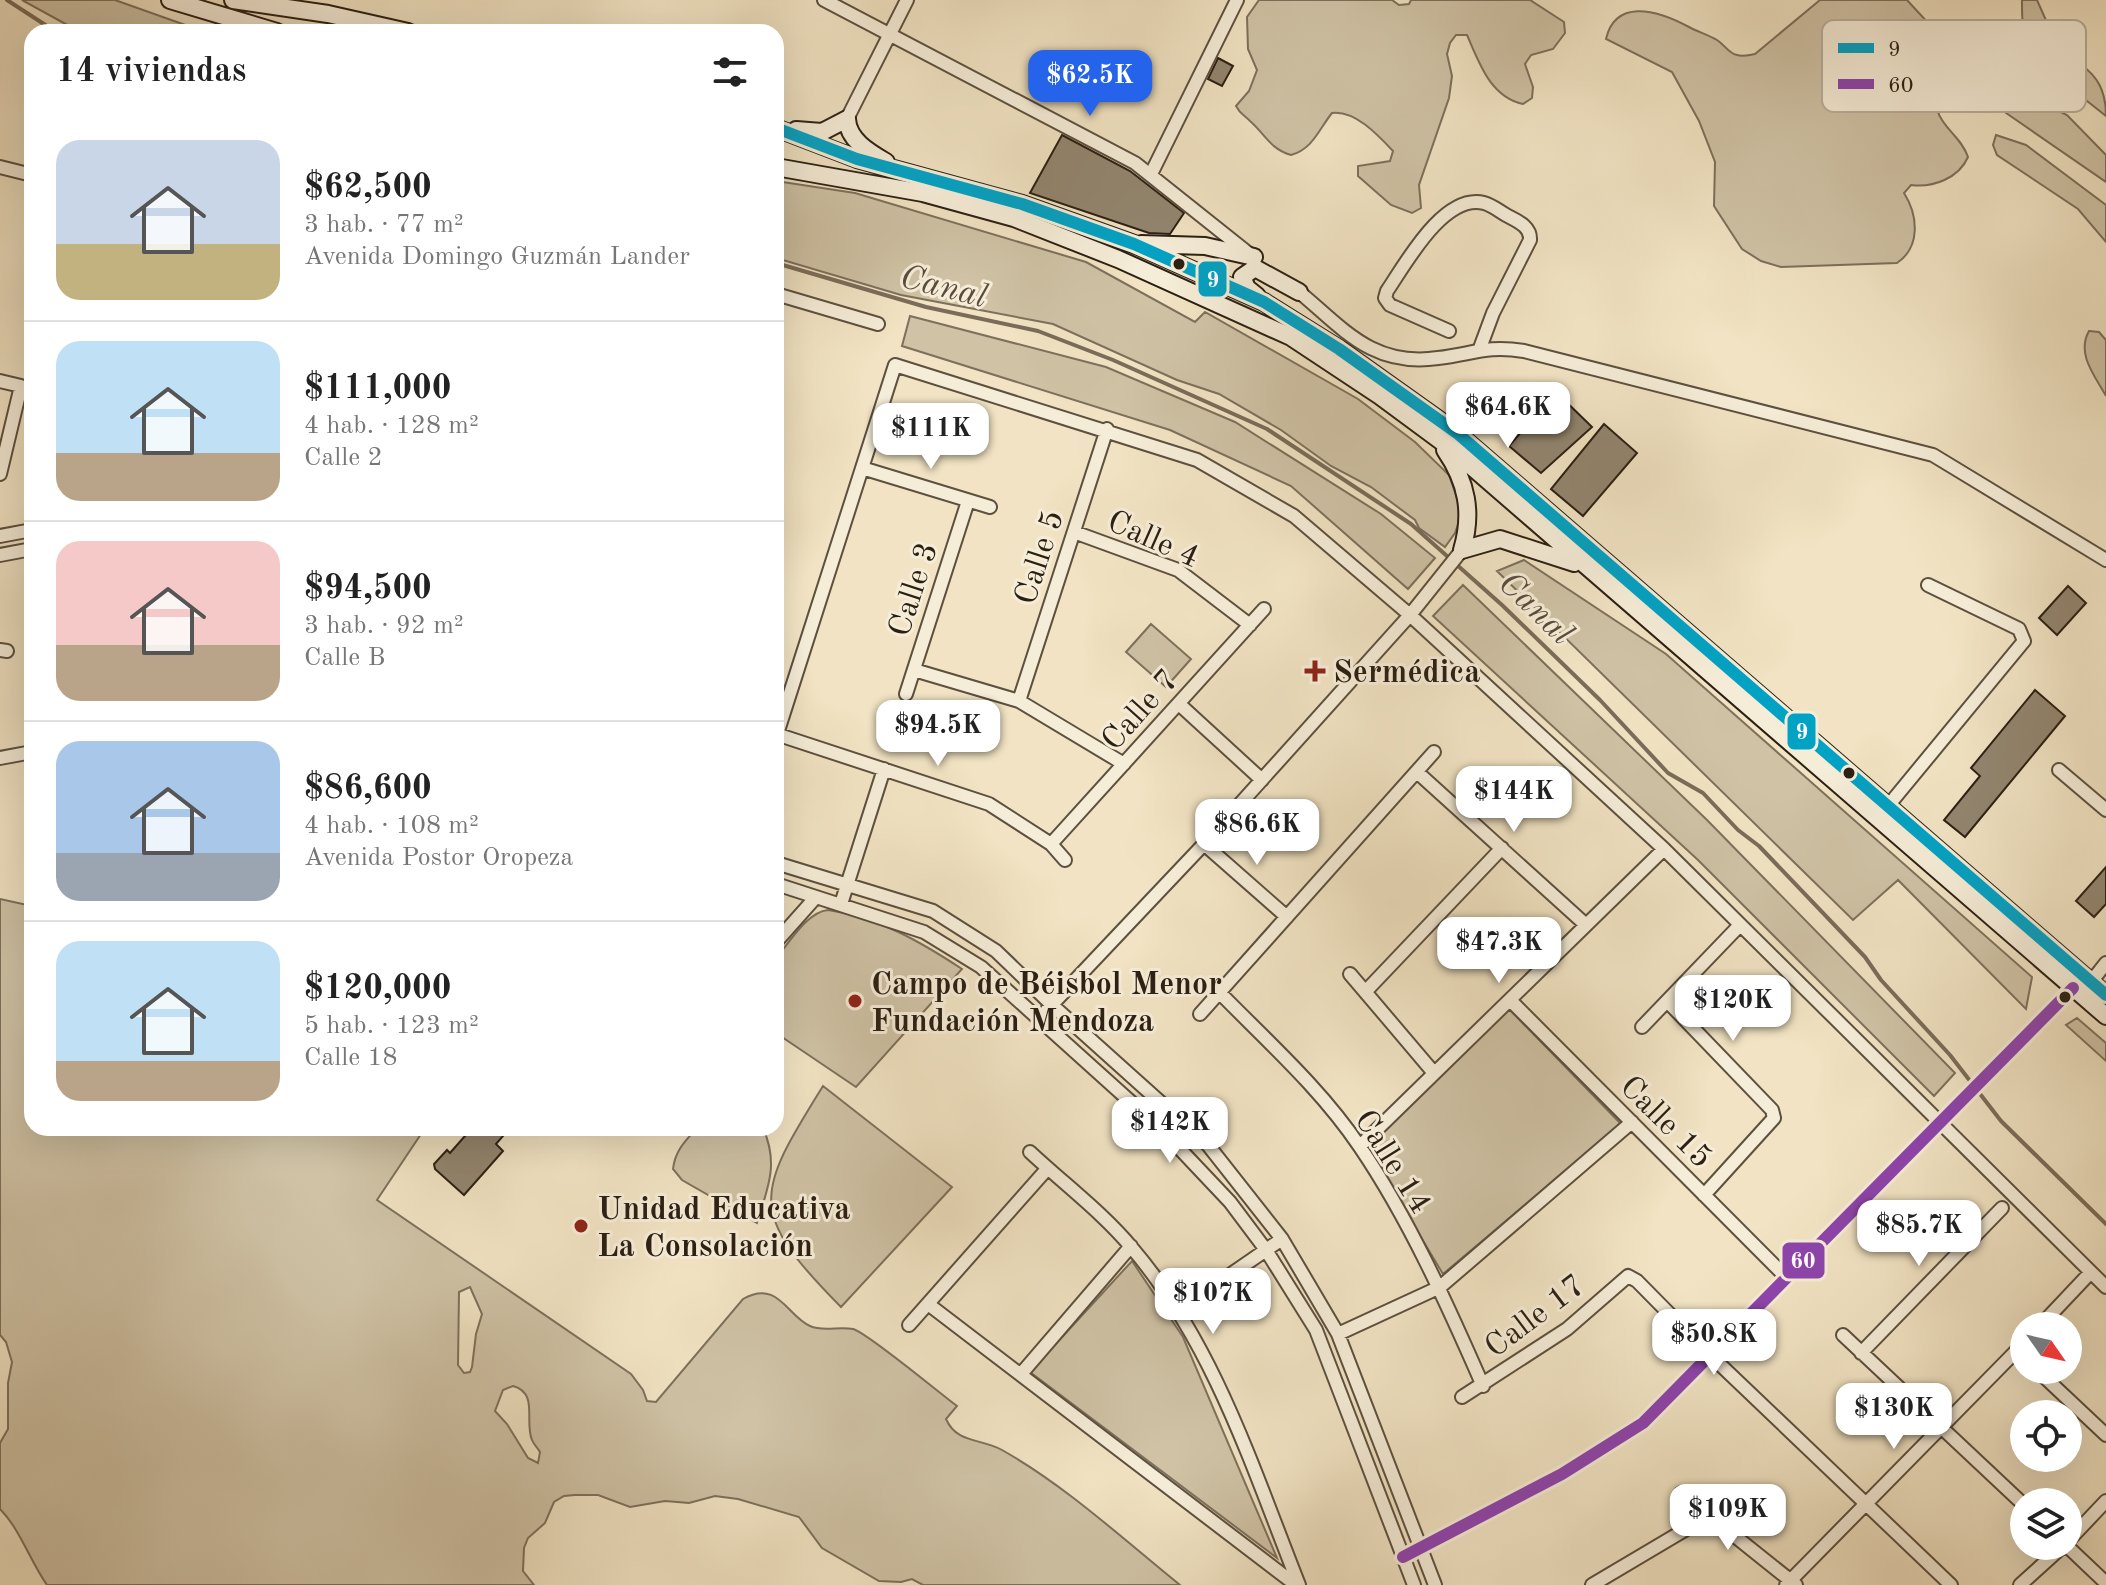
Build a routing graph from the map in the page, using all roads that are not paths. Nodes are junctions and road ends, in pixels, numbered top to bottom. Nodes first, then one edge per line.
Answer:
1 (170, 0) edge
2 (233, 0) edge
3 (824, 0) edge
4 (907, 0) edge
5 (1237, 0) edge
6 (279, 4) edge
7 (250, 24) edge
8 (372, 24) edge
9 (890, 33) junction
10 (847, 119) junction
11 (784, 129) edge
12 (784, 131) edge
13 (0, 167) edge
14 (784, 168) edge
15 (902, 171) junction
16 (24, 173) edge
17 (1151, 174) junction
18 (1134, 244) junction
19 (1254, 257) junction
20 (1299, 292) junction
21 (784, 296) edge
22 (1264, 302) junction
23 (878, 324) dead end
24 (1449, 331) dead end
25 (1480, 348) junction
26 (0, 381) edge
27 (1107, 429) junction
28 (1428, 431) junction
29 (862, 468) junction
30 (0, 474) edge
31 (968, 501) junction
32 (990, 507) dead end
33 (24, 532) edge
34 (1074, 532) junction
35 (0, 536) edge
36 (24, 550) edge
37 (1461, 550) junction
38 (0, 552) edge
39 (2106, 560) edge
40 (1589, 569) junction
41 (1928, 585) dead end
42 (1264, 609) dead end
43 (1410, 615) junction
44 (1250, 625) junction
45 (914, 670) junction
46 (906, 694) dead end
47 (1019, 701) junction
48 (1179, 704) junction
49 (784, 709) edge
50 (784, 737) edge
51 (1434, 752) dead end
52 (24, 754) edge
53 (0, 758) edge
54 (1124, 764) junction
55 (884, 769) junction
56 (2059, 770) dead end
57 (1417, 772) junction
58 (1262, 780) junction
59 (1888, 806) junction
60 (2106, 810) edge
61 (1051, 844) junction
62 (1204, 844) junction
63 (1502, 848) junction
64 (1664, 849) junction
65 (1065, 860) dead end
66 (784, 865) edge
67 (847, 885) junction
68 (784, 887) edge
69 (816, 897) junction
70 (841, 904) junction
71 (1287, 917) junction
72 (1586, 925) junction
73 (1740, 925) junction
74 (784, 933) edge
75 (2106, 963) edge
76 (1350, 974) dead end
77 (2091, 982) junction
78 (2073, 988) junction
79 (1366, 991) junction
80 (1220, 993) junction
81 (2106, 995) edge
82 (1510, 1000) junction
83 (1667, 1001) junction
84 (1052, 1005) junction
85 (1200, 1014) dead end
86 (2106, 1016) edge
87 (1039, 1020) junction
88 (1642, 1027) dead end
89 (1434, 1073) junction
90 (1632, 1122) junction
91 (1939, 1124) junction
92 (1360, 1146) junction
93 (1030, 1152) dead end
94 (1047, 1169) junction
95 (1704, 1195) junction
96 (2002, 1208) dead end
97 (1282, 1239) junction
98 (1131, 1246) junction
99 (1266, 1250) junction
100 (2091, 1272) junction
101 (1787, 1278) junction
102 (1440, 1287) junction
103 (2106, 1287) edge
104 (928, 1304) junction
105 (1179, 1310) junction
106 (2053, 1312) edge
107 (909, 1325) dead end
108 (1338, 1334) junction
109 (1843, 1335) dead end
110 (1861, 1353) junction
111 (1710, 1355) junction
112 (2010, 1363) edge
113 (1021, 1374) junction
114 (2052, 1384) edge
115 (1483, 1386) junction
116 (1462, 1397) dead end
117 (1942, 1428) junction
118 (2106, 1435) edge
119 (2010, 1492) edge
120 (1681, 1493) dead end
121 (2106, 1501) edge
122 (1866, 1505) junction
123 (1710, 1515) junction
124 (2082, 1527) edge
125 (1422, 1548) junction
126 (1403, 1557) junction
127 (2048, 1560) edge
128 (2082, 1560) edge
129 (2106, 1583) edge
130 (1791, 1584) edge
131 (1298, 1585) edge
132 (1414, 1585) edge
133 (1435, 1585) edge
134 (1592, 1585) edge
135 (1951, 1585) edge
136 (2020, 1585) edge

1 - 7 main road
2 - 6 main road
3 - 9 street
4 - 9 street
5 - 17 street
6 - 8 main road
9 - 10 street
9 - 17 street
10 - 11 main road
10 - 15 main road
12 - 15 main road
13 - 16 street
14 - 28 main road
15 - 18 main road
17 - 19 street
18 - 19 main road
18 - 22 main road
19 - 20 street
20 - 22 main road
20 - 25 street
21 - 23 street
22 - 59 main road
24 - 25 street
25 - 39 street
26 - 30 street
27 - 29 street
27 - 34 street, Calle 5
27 - 43 street
28 - 37 main road
28 - 40 main road
29 - 31 street
29 - 49 street
31 - 32 street
31 - 45 street, Calle 3
33 - 35 street
34 - 44 street, Calle 4
34 - 47 street, Calle 5
36 - 38 street
37 - 40 main road
37 - 43 street
40 - 78 main road
41 - 59 street
42 - 44 street, Calle 7
43 - 58 street
43 - 64 street
44 - 48 street, Calle 7
45 - 46 street, Calle 3
45 - 47 street
47 - 54 street
48 - 54 street, Calle 7
48 - 58 street
50 - 55 street
51 - 57 street
52 - 53 street
54 - 61 street, Calle 7
55 - 61 street
55 - 67 street
56 - 60 street
57 - 63 street
57 - 71 street
58 - 62 street
59 - 77 main road
61 - 65 street
62 - 71 street
62 - 84 street
63 - 72 street
63 - 79 street
64 - 72 street
64 - 73 street
66 - 67 street
67 - 70 street
67 - 84 street
68 - 69 street
69 - 70 street
69 - 74 street
70 - 87 street
71 - 80 street
72 - 82 street
73 - 83 street
73 - 91 street
75 - 77 street
76 - 79 street
77 - 81 main road
78 - 86 main road
78 - 91 street
79 - 89 street
80 - 85 street
80 - 92 street, Calle 14
82 - 89 street
82 - 90 street, Calle 15
83 - 88 street
83 - 95 street
84 - 87 street
84 - 97 street
87 - 99 street
89 - 92 street
90 - 95 street, Calle 15
90 - 102 street
91 - 100 street
91 - 101 street
92 - 102 street, Calle 14
93 - 94 street
94 - 98 street
94 - 104 street
95 - 101 street, Calle 15
96 - 110 street
97 - 99 street
97 - 108 street
98 - 105 street
98 - 113 street
99 - 105 street
99 - 126 street
100 - 103 street
100 - 106 street
101 - 111 street
102 - 108 street
102 - 115 street, Calle 14
104 - 107 street
104 - 113 street
105 - 131 street
108 - 125 street
109 - 110 street
110 - 117 street
111 - 115 street, Calle 17
111 - 122 street
111 - 125 street
112 - 117 street
113 - 131 street
114 - 118 street
115 - 116 street, Calle 17
117 - 119 street
117 - 122 street
120 - 123 street
121 - 124 street
122 - 130 street
122 - 135 street
123 - 130 street
123 - 134 street
125 - 126 street
125 - 133 street
126 - 132 street
127 - 136 street
128 - 129 street

